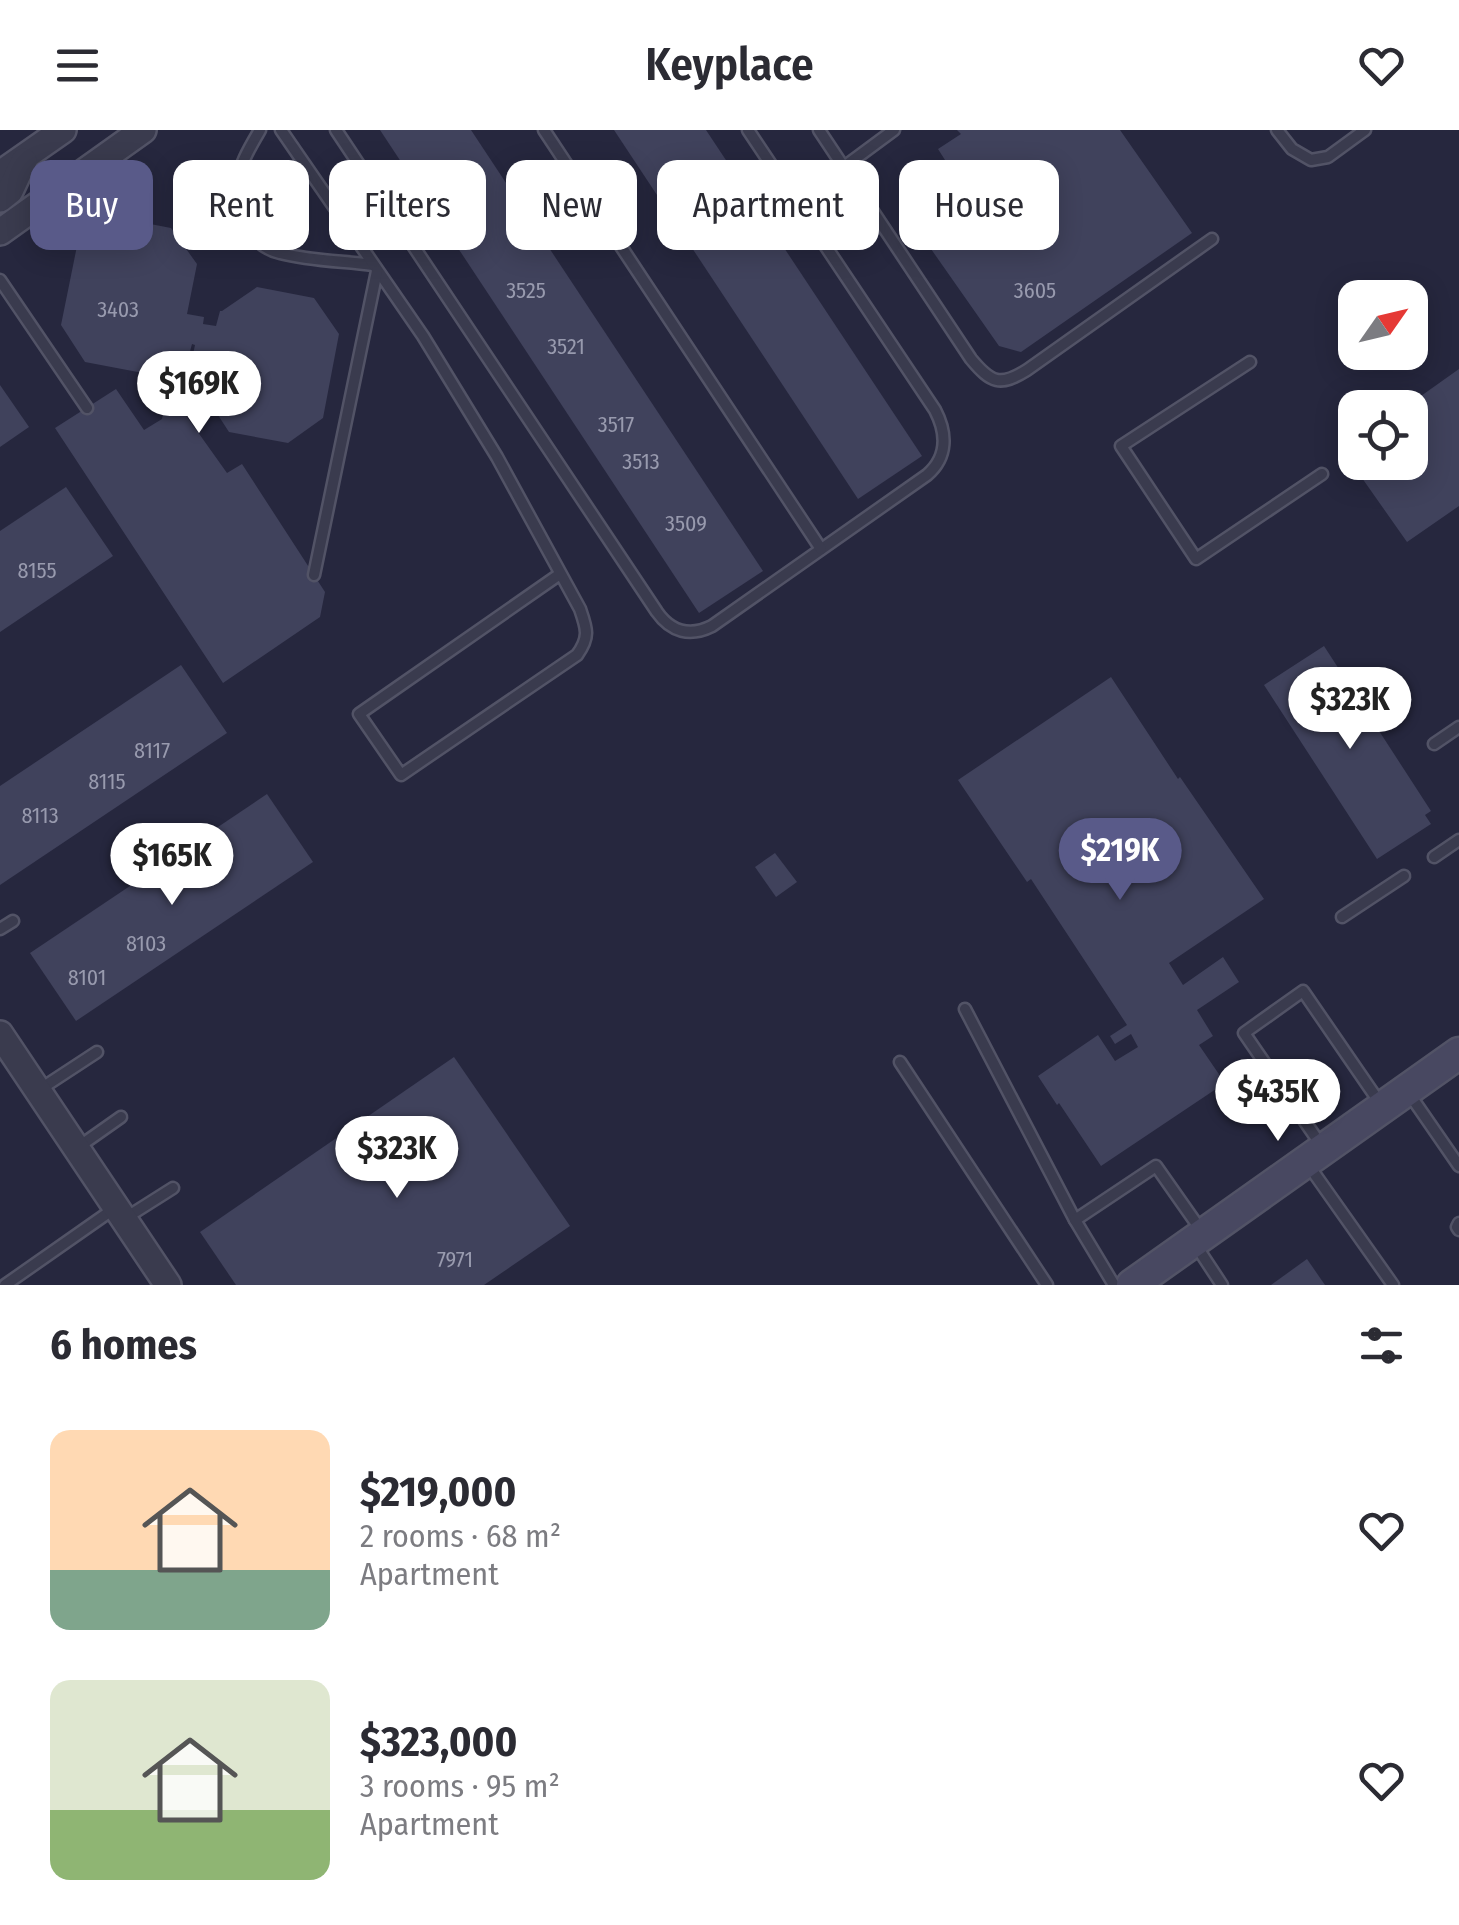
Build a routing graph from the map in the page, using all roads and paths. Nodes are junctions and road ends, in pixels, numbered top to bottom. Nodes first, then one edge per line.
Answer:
1 (63, 130) edge
2 (143, 130) edge
3 (260, 130) edge
4 (281, 130) edge
5 (336, 130) edge
6 (544, 130) edge
7 (748, 130) edge
8 (820, 130) edge
9 (894, 130) edge
10 (1278, 130) edge
11 (1365, 130) edge
12 (26, 156) junction
13 (839, 160) edge
14 (853, 160) edge
15 (0, 174) edge
16 (0, 200) edge
17 (879, 220) edge
18 (0, 232) edge
19 (1212, 240) dead end
20 (375, 268) junction
21 (0, 280) edge
22 (1250, 362) dead end
23 (86, 408) dead end
24 (1322, 474) dead end
25 (820, 549) junction
26 (560, 574) junction
27 (314, 575) dead end
28 (1459, 727) edge
29 (1434, 744) dead end
30 (1459, 840) edge
31 (1434, 857) dead end
32 (1404, 876) dead end
33 (1342, 917) dead end
34 (12, 921) dead end
35 (0, 929) edge
36 (965, 1009) dead end
37 (0, 1034) edge
38 (98, 1052) dead end
39 (1459, 1052) edge
40 (900, 1062) dead end
41 (38, 1091) junction
42 (1394, 1098) junction
43 (121, 1118) dead end
44 (76, 1148) junction
45 (1314, 1155) junction
46 (1459, 1166) edge
47 (173, 1188) dead end
48 (120, 1214) junction
49 (1076, 1220) junction
50 (1198, 1238) junction
51 (5, 1285) edge
52 (168, 1285) edge
53 (1047, 1285) edge
54 (1114, 1285) edge
55 (1132, 1285) edge
56 (1222, 1285) edge
57 (1392, 1285) edge

1 - 12 street
2 - 18 street
3 - 20 lane
4 - 20 lane
5 - 25 lane
6 - 25 lane
7 - 25 lane
8 - 13 lane
9 - 14 lane
10 - 11 lane
12 - 15 street
12 - 16 street
17 - 19 lane
20 - 26 lane
20 - 27 lane
21 - 23 lane
22 - 24 lane
26 - 26 lane
28 - 29 lane
30 - 31 lane
32 - 33 lane
34 - 35 lane
36 - 49 lane
37 - 41 street
38 - 41 lane
39 - 42 main road
40 - 53 lane
41 - 44 street
42 - 45 main road
42 - 45 lane
42 - 46 lane
43 - 44 lane
44 - 48 street
45 - 50 main road
45 - 57 lane
47 - 48 lane
48 - 51 lane
48 - 52 street
49 - 50 lane
49 - 54 lane
50 - 55 main road
50 - 56 lane

